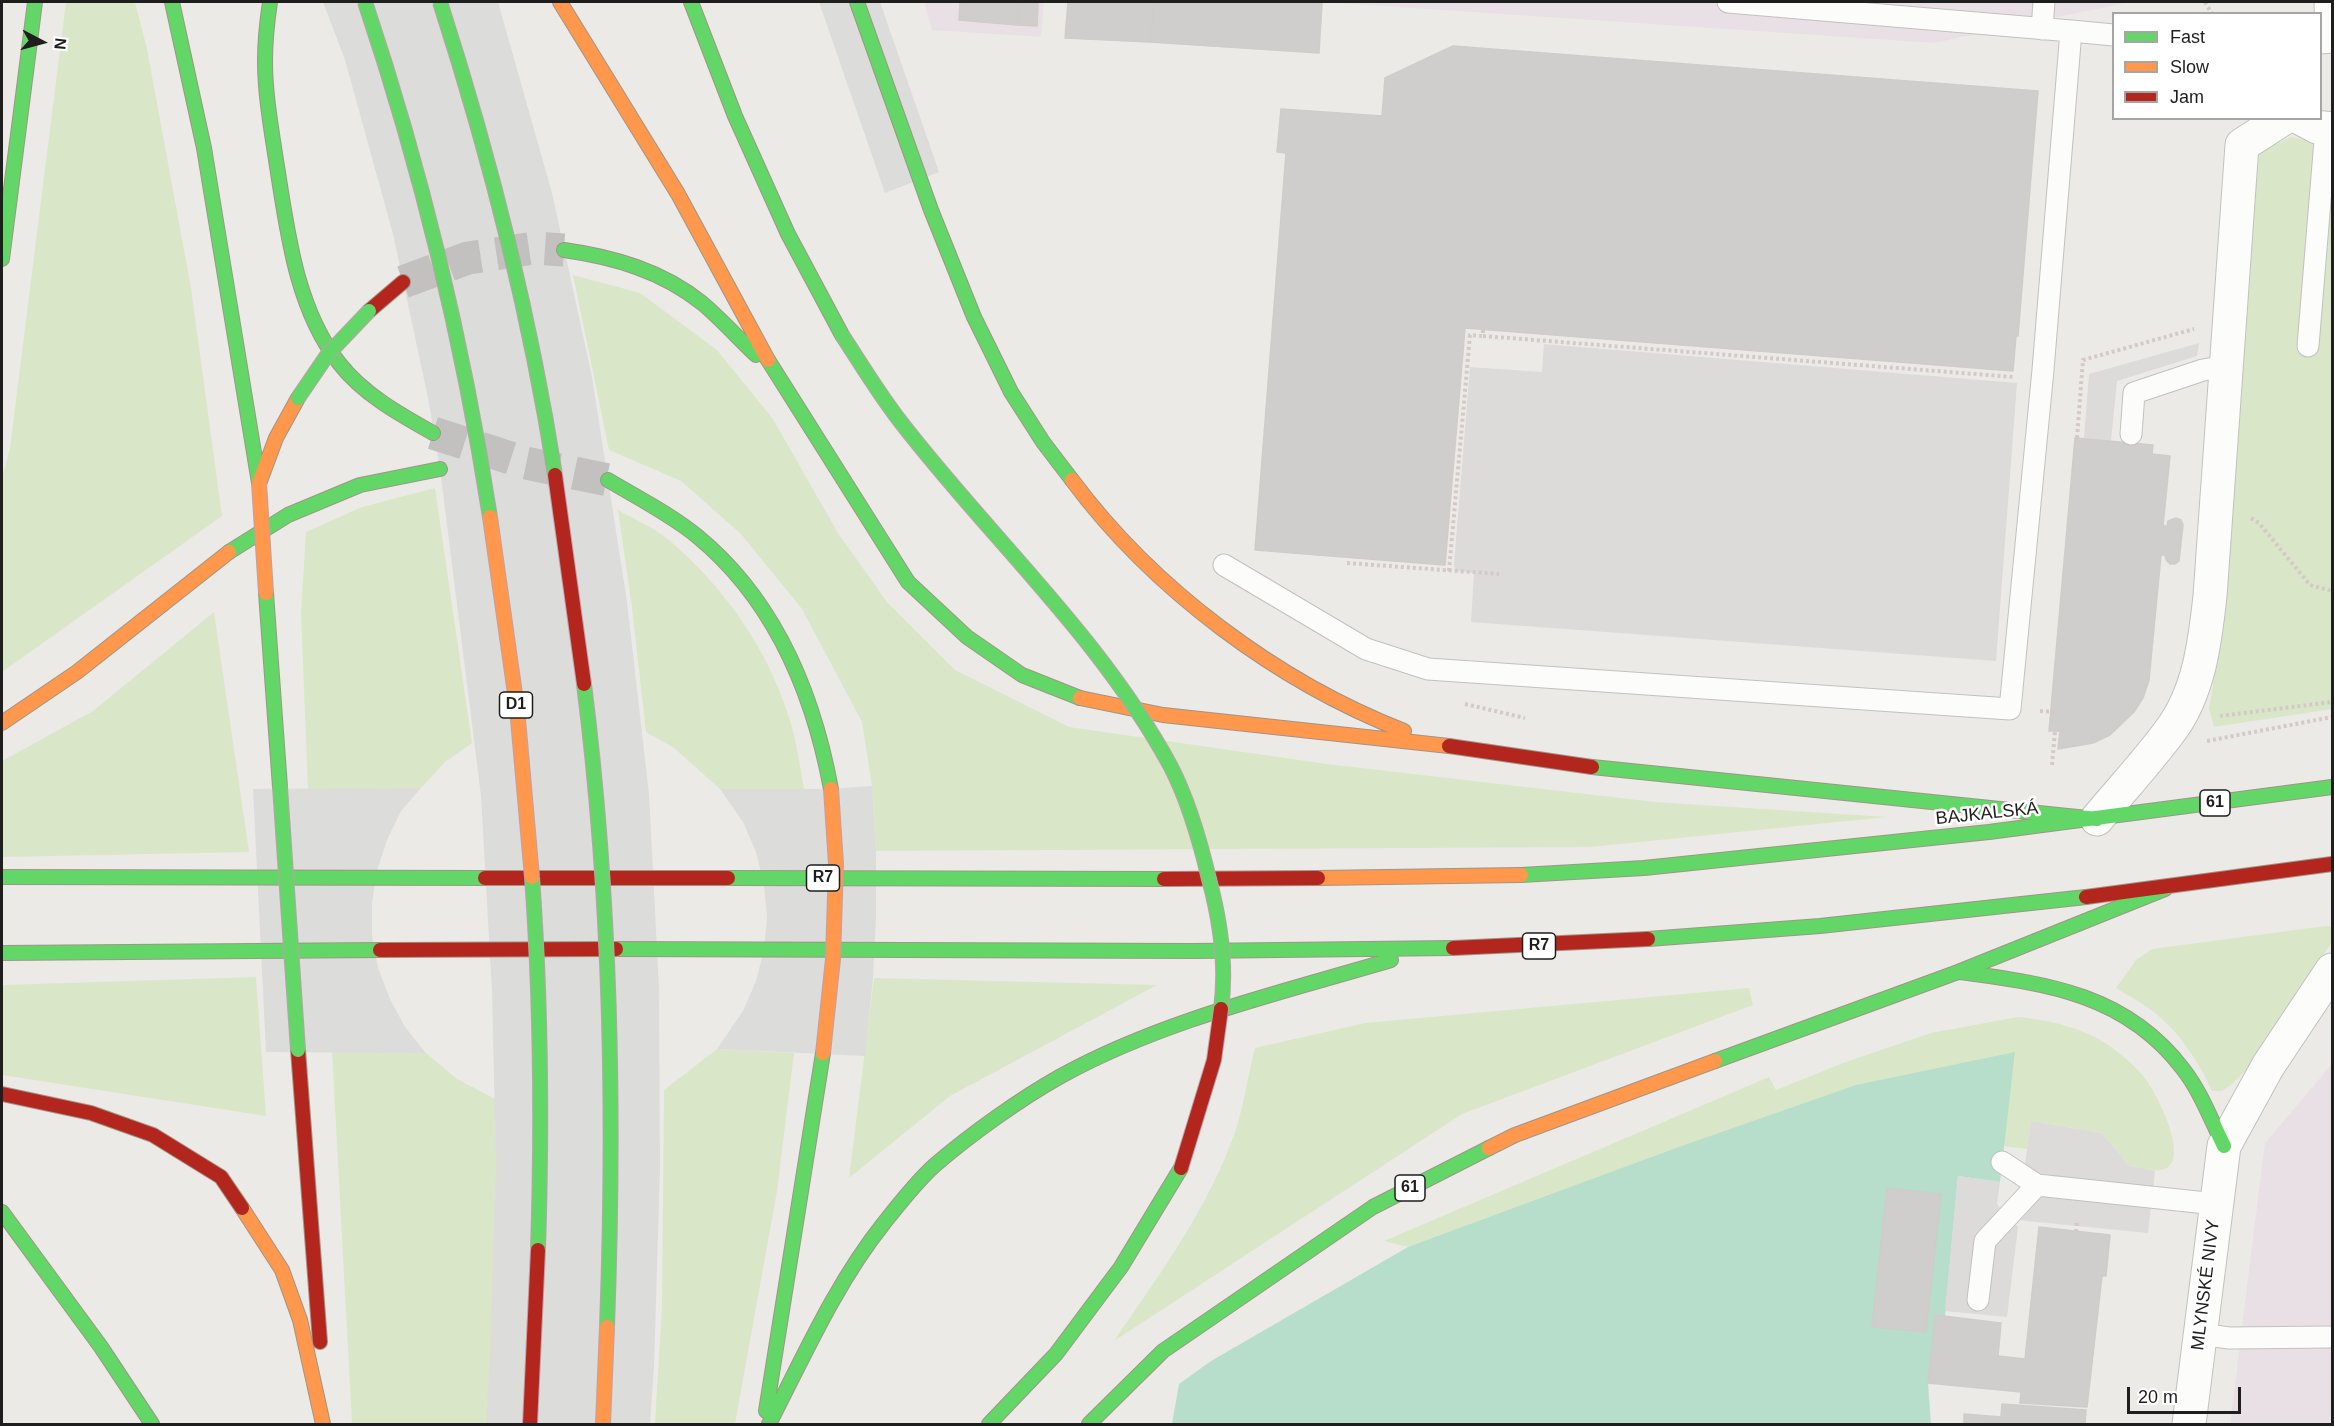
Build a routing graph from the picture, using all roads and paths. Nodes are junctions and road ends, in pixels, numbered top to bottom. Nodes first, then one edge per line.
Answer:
1 (35, 2) edge
2 (172, 2) edge
3 (270, 2) edge
4 (365, 2) edge
5 (440, 2) edge
6 (560, 2) edge
7 (691, 2) edge
8 (857, 2) edge
9 (1728, 2) edge
10 (2044, 2) edge
11 (2325, 2) edge
12 (2042, 29) junction
13 (2071, 31) junction
14 (2112, 35) edge
15 (2326, 36) edge
16 (2281, 120) edge
17 (2320, 125) edge
18 (564, 250) tunnel mouth
19 (2, 259) edge
20 (403, 282) tunnel mouth
21 (2199, 329) dead end
22 (1483, 330) dead end
23 (1483, 336) junction
24 (2308, 346) dead end
25 (2227, 366) junction
26 (775, 373) junction
27 (2019, 377) dead end
28 (433, 433) tunnel mouth
29 (2131, 434) dead end
30 (2077, 438) dead end
31 (440, 468) dead end
32 (608, 480) tunnel mouth
33 (260, 483) junction
34 (2217, 492) junction
35 (1347, 562) dead end
36 (1224, 565) dead end
37 (1449, 571) junction
38 (1499, 574) dead end
39 (2332, 591) edge
40 (2332, 702) edge
41 (1461, 704) dead end
42 (2332, 717) edge
43 (1528, 719) dead end
44 (2178, 719) junction
45 (2, 723) edge
46 (2055, 731) dead end
47 (2203, 742) dead end
48 (1439, 745) junction
49 (2052, 765) dead end
50 (2332, 787) edge
51 (2097, 819) junction
52 (2332, 864) edge
53 (2, 877) edge
54 (2165, 889) junction
55 (1429, 948) junction
56 (2, 953) edge
57 (2332, 970) edge
58 (1958, 972) junction
59 (2, 1094) edge
60 (2224, 1146) junction
61 (2002, 1162) dead end
62 (2037, 1185) junction
63 (2216, 1204) junction
64 (2, 1212) edge
65 (1978, 1300) dead end
66 (2200, 1334) junction
67 (2332, 1337) edge
68 (152, 1425) edge
69 (325, 1425) edge
70 (530, 1425) edge
71 (603, 1425) edge
72 (764, 1425) edge
73 (769, 1425) edge
74 (989, 1425) edge
75 (1089, 1425) edge
76 (2189, 1425) edge

1 - 19 main road
2 - 33 main road
3 - 28 main road
4 - 70 main road, D1, bridge
5 - 71 main road, bridge
6 - 26 main road
7 - 74 main road, bridge
8 - 48 main road
9 - 12 lane
10 - 12 lane
11 - 15 lane
12 - 13 lane
13 - 14 lane
13 - 36 lane
16 - 25 street
17 - 24 lane
18 - 26 main road
20 - 33 main road, bridge
21 - 30 path
22 - 23 path
23 - 27 path
23 - 37 path
25 - 29 lane
25 - 34 street
26 - 48 main road
31 - 45 main road
32 - 72 main road, bridge
33 - 69 main road, bridge
34 - 39 path
34 - 44 street
35 - 37 path
37 - 38 path
40 - 44 path
41 - 43 path
42 - 47 path
44 - 51 street
46 - 49 path
48 - 51 main road
50 - 51 main road, BAJKALSKÁ / 61
51 - 53 main road, BAJKALSKÁ / R7
52 - 54 main road, 61
54 - 55 main road, R7
54 - 58 main road, 61
55 - 56 main road, R7
55 - 73 main road
57 - 60 street
58 - 60 main road
58 - 75 main road, 61
59 - 69 main road
60 - 63 street, MLYNSKÉ NIVY
61 - 62 lane
62 - 63 lane
62 - 65 lane
63 - 66 street, MLYNSKÉ NIVY
64 - 68 main road
66 - 67 lane
66 - 76 street, MLYNSKÉ NIVY

